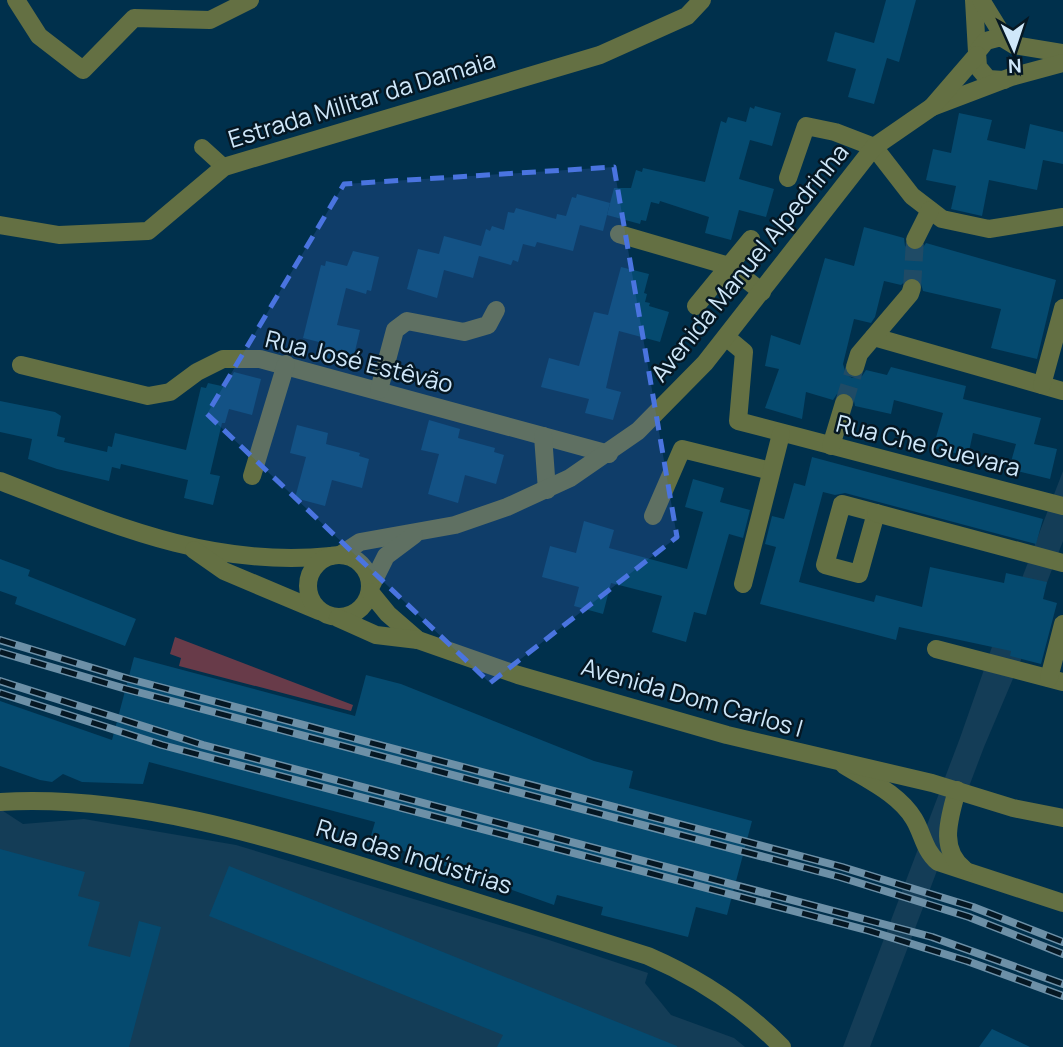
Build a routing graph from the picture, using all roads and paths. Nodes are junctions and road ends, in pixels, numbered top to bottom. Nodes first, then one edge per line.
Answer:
1 (16, 0) edge
2 (250, 0) edge
3 (702, 0) edge
4 (974, 0) edge
5 (981, 0) edge
6 (1010, 42) junction
7 (977, 53) junction
8 (1063, 53) edge
9 (1063, 63) edge
10 (1007, 78) junction
11 (932, 107) junction
12 (202, 147) dead end
13 (874, 147) junction
14 (224, 167) junction
15 (788, 178) dead end
16 (930, 210) junction
17 (1063, 217) edge
18 (0, 225) edge
19 (619, 234) dead end
20 (751, 239) dead end
21 (915, 240) tunnel mouth
22 (729, 266) junction
23 (912, 288) tunnel mouth
24 (762, 292) junction
25 (696, 306) dead end
26 (1063, 308) edge
27 (496, 310) dead end
28 (726, 337) junction
29 (874, 337) junction
30 (286, 364) junction
31 (21, 365) dead end
32 (855, 367) tunnel mouth
33 (1042, 385) junction
34 (379, 390) junction
35 (1063, 391) edge
36 (844, 403) tunnel mouth
37 (780, 434) junction
38 (543, 436) junction
39 (831, 446) junction
40 (609, 454) junction
41 (771, 471) junction
42 (252, 477) dead end
43 (0, 481) edge
44 (547, 490) junction
45 (1063, 506) edge
46 (876, 513) dead end
47 (653, 516) dead end
48 (417, 533) junction
49 (194, 550) junction
50 (335, 555) junction
51 (1063, 563) edge
52 (743, 584) dead end
53 (370, 589) junction
54 (319, 611) junction
55 (338, 618) junction
56 (1061, 636) edge
57 (418, 640) junction
58 (936, 649) dead end
59 (1056, 680) edge
60 (844, 765) junction
61 (957, 790) junction
62 (0, 802) edge
63 (1063, 818) edge
64 (967, 871) junction
65 (1063, 903) edge
66 (782, 1047) edge

1 - 2 street
3 - 14 street, Estrada Militar da Damaia
4 - 7 street
5 - 6 street
6 - 7 street, Avenida Manuel Alpedrinha
6 - 8 street
6 - 10 street
7 - 10 street
7 - 11 street, Avenida Manuel Alpedrinha
9 - 10 street, Avenida Manuel Alpedrinha
10 - 11 street, Avenida Manuel Alpedrinha
11 - 13 street, Avenida Manuel Alpedrinha
12 - 14 street
13 - 15 street
13 - 16 street
13 - 24 street, Avenida Manuel Alpedrinha
14 - 18 street, Estrada Militar da Damaia
16 - 17 street
16 - 21 street
19 - 22 street
20 - 22 street
22 - 24 street
22 - 25 street
23 - 29 street
24 - 28 street, Avenida Manuel Alpedrinha
26 - 33 street
27 - 34 street
28 - 37 street, Rua Che Guevara
28 - 40 street, Avenida Manuel Alpedrinha
29 - 32 street
29 - 33 street
30 - 31 street, Rua José Estêvão
30 - 34 street, Rua José Estêvão
30 - 42 street
33 - 35 street
34 - 38 street, Rua José Estêvão
36 - 39 street
37 - 39 street, Rua Che Guevara
37 - 41 street
38 - 40 street, Rua José Estêvão
38 - 44 street
39 - 45 street, Rua Che Guevara
40 - 44 street, Avenida Manuel Alpedrinha
41 - 47 street
41 - 52 street
43 - 49 street
44 - 48 street, Avenida Manuel Alpedrinha
46 - 51 street
48 - 50 street, Avenida Manuel Alpedrinha
48 - 53 street, Avenida Manuel Alpedrinha
49 - 50 street
49 - 54 street
50 - 53 street
50 - 54 street
53 - 55 street
53 - 57 street, Avenida Dom Carlos I
54 - 55 street
55 - 57 street, Avenida Dom Carlos I
56 - 59 street
57 - 60 street, Avenida Dom Carlos I
58 - 59 street
60 - 61 street, Avenida Dom Carlos I
60 - 64 street
61 - 63 street, Avenida Dom Carlos I
61 - 64 street
62 - 66 street, Rua das Indústrias
64 - 65 street

